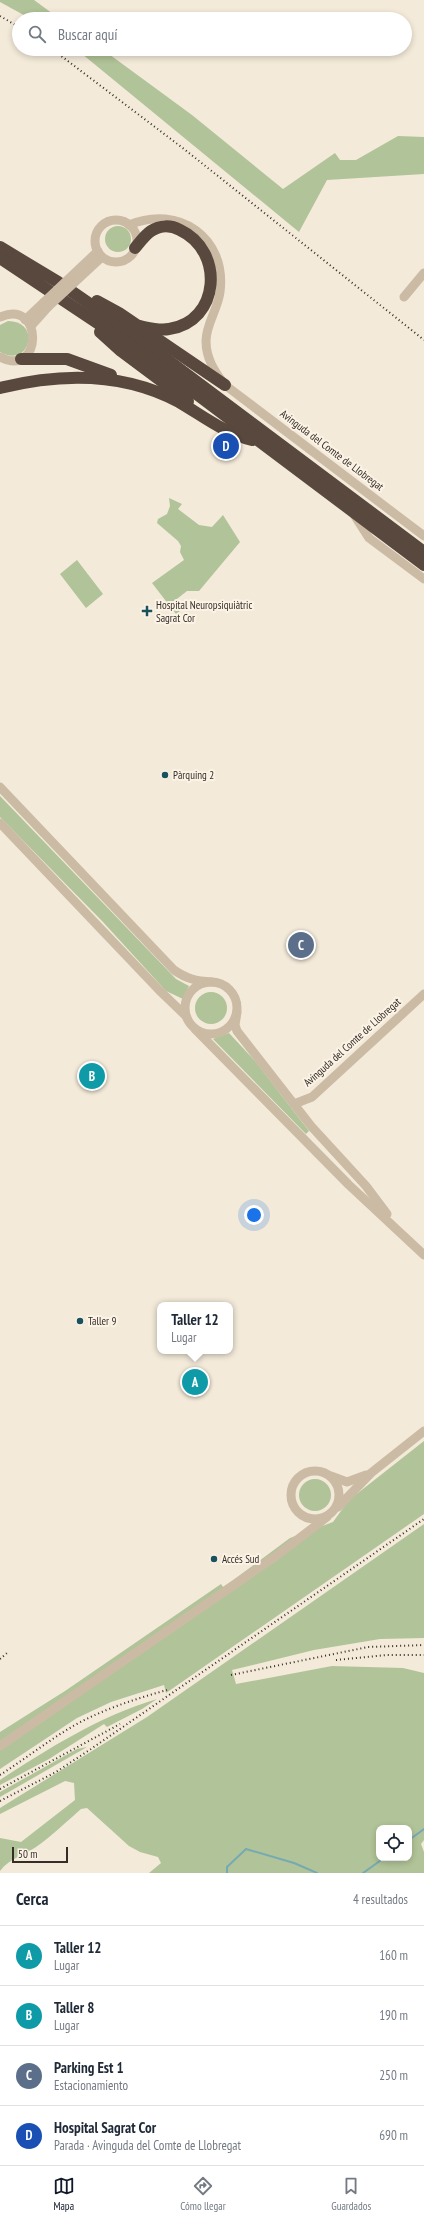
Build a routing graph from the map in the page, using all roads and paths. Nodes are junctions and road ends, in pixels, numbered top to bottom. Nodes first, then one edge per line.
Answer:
1 (129, 225) junction
2 (0, 247) edge
3 (135, 248) junction
4 (100, 254) junction
5 (0, 258) edge
6 (424, 273) edge
7 (58, 282) junction
8 (404, 297) dead end
9 (78, 310) junction
10 (0, 317) edge
11 (28, 323) junction
12 (139, 326) junction
13 (2, 359) edge
14 (21, 359) junction
15 (132, 384) junction
16 (225, 385) junction
17 (0, 388) edge
18 (212, 423) junction
19 (258, 442) junction
20 (351, 511) junction
21 (424, 536) edge
22 (424, 552) edge
23 (424, 565) edge
24 (424, 579) edge
25 (0, 788) edge
26 (0, 823) edge
27 (212, 982) junction
28 (424, 994) edge
29 (237, 1012) junction
30 (186, 1016) junction
31 (195, 1029) junction
32 (294, 1104) junction
33 (401, 1232) junction
34 (424, 1255) edge
35 (424, 1432) edge
36 (371, 1473) junction
37 (327, 1474) junction
38 (299, 1514) junction
39 (330, 1514) junction
40 (293, 1542) junction
41 (0, 1746) edge

1 - 3 street
1 - 4 street
1 - 16 street, Avinguda del Comte de Llobregat
2 - 7 highway
3 - 4 street
3 - 12 highway
4 - 11 street, bridge
5 - 9 highway
6 - 8 street
7 - 12 highway
7 - 22 highway
9 - 18 highway
9 - 19 highway
10 - 11 street
11 - 14 street
12 - 16 highway
13 - 14 street
14 - 15 highway
15 - 17 highway
15 - 18 highway
16 - 21 street, Avinguda del Comte de Llobregat
18 - 19 highway
19 - 20 highway
20 - 23 highway
20 - 24 street
25 - 27 street
26 - 30 street
27 - 29 street
27 - 30 street
28 - 32 street, Avinguda del Comte de Llobregat
29 - 31 street
29 - 32 street
30 - 31 street
31 - 33 street
32 - 33 street
33 - 34 street
35 - 36 street
36 - 37 street
36 - 39 street
37 - 38 street
37 - 39 street
38 - 39 street
38 - 40 street
39 - 40 street
40 - 41 street

